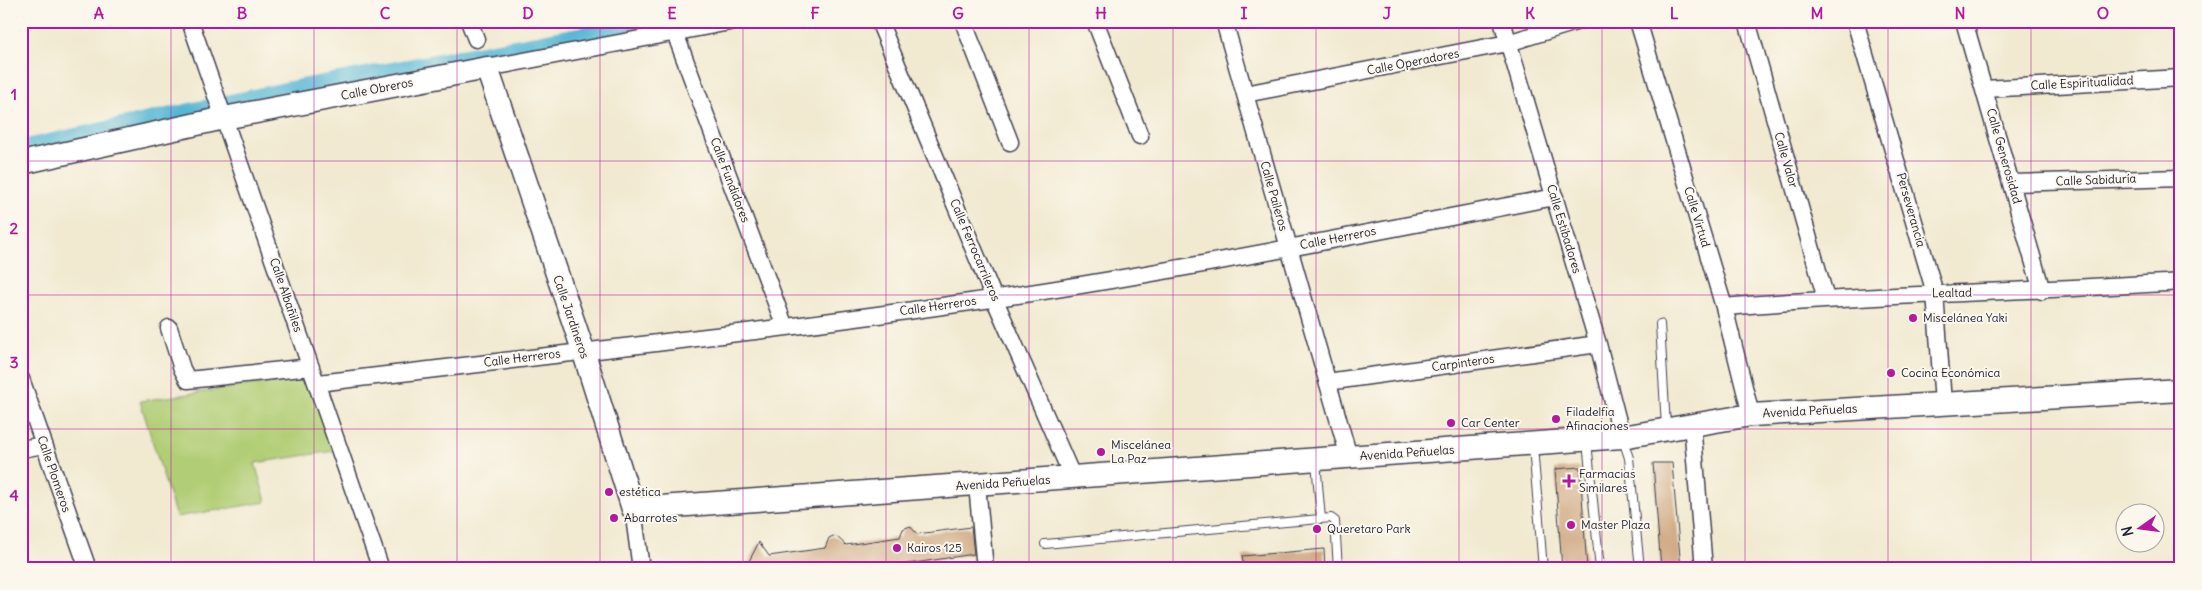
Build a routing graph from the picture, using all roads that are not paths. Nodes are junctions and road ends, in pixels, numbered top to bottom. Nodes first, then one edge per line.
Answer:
1 (190, 21) edge
2 (469, 21) edge
3 (735, 21) edge
4 (880, 21) edge
5 (962, 21) edge
6 (1095, 21) edge
7 (1224, 21) edge
8 (1502, 21) edge
9 (1579, 21) edge
10 (1638, 21) edge
11 (1747, 21) edge
12 (1855, 21) edge
13 (1964, 21) edge
14 (675, 33) junction
15 (476, 39) dead end
16 (1508, 43) junction
17 (487, 68) junction
18 (2181, 78) edge
19 (1984, 89) junction
20 (1245, 94) junction
21 (220, 108) junction
22 (1140, 136) dead end
23 (1010, 142) dead end
24 (21, 163) edge
25 (2181, 178) edge
26 (2012, 183) junction
27 (1555, 197) junction
28 (1289, 247) junction
29 (2181, 282) edge
30 (2042, 291) junction
31 (1935, 293) junction
32 (994, 298) junction
33 (1826, 298) junction
34 (1724, 308) junction
35 (1660, 324) dead end
36 (786, 327) junction
37 (169, 328) dead end
38 (1598, 344) junction
39 (583, 350) junction
40 (311, 367) junction
41 (21, 379) edge
42 (1327, 382) junction
43 (318, 383) junction
44 (2181, 390) edge
45 (1943, 403) junction
46 (1751, 415) junction
47 (1692, 424) junction
48 (1666, 429) junction
49 (1622, 437) junction
50 (1587, 440) junction
51 (1533, 444) junction
52 (44, 445) junction
53 (21, 449) edge
54 (1349, 457) junction
55 (1316, 460) junction
56 (1073, 478) junction
57 (977, 485) junction
58 (633, 509) junction
59 (1321, 519) junction
60 (1045, 544) dead end
61 (88, 569) edge
62 (381, 569) edge
63 (641, 569) edge
64 (985, 569) edge
65 (1338, 569) edge
66 (1543, 569) edge
67 (1600, 569) edge
68 (1640, 569) edge
69 (1704, 569) edge

1 - 21 street, Calle Albañiles
2 - 15 street
3 - 14 street, Calle Obreros
4 - 32 street, Calle Ferrocarrileros
5 - 23 street
6 - 22 street
7 - 20 street, Calle Paileros
8 - 16 street, Calle Estibadores
9 - 16 street, Calle Operadores
10 - 34 street, Calle Virtud
11 - 33 street, Calle Valor
12 - 31 street, Perseverancia
13 - 19 street, Calle Generosidad
14 - 17 street, Calle Obreros
14 - 36 street, Calle Fundidores
16 - 20 street, Calle Operadores
16 - 27 street, Calle Estibadores
17 - 21 street, Calle Obreros
17 - 39 street, Calle Jardineros
18 - 19 street, Calle Espiritualidad
19 - 26 street, Calle Generosidad
20 - 28 street, Calle Paileros
21 - 24 street, Calle Obreros
21 - 40 street, Calle Albañiles
25 - 26 street, Calle Sabiduría
26 - 30 street, Calle Generosidad
27 - 28 street, Calle Herreros
27 - 38 street, Calle Estibadores
28 - 32 street, Calle Herreros
28 - 42 street, Calle Paileros
29 - 30 street, Lealtad
30 - 31 street, Lealtad
31 - 33 street, Lealtad
31 - 45 street, Perseverancia
32 - 36 street, Calle Herreros
32 - 56 street, Calle Ferrocarrileros
33 - 34 street, Lealtad
34 - 46 street, Calle Virtud
35 - 48 lane
36 - 39 street, Calle Herreros
37 - 40 street
38 - 42 street, Carpinteros
38 - 49 street, Calle Estibadores
39 - 43 street, Calle Herreros
39 - 58 street, Calle Jardineros
40 - 43 street, Calle Albañiles
41 - 52 street, Calle Plomeros
42 - 54 street, Calle Paileros
43 - 62 street, Calle Albañiles
44 - 45 street, Avenida Peñuelas
45 - 46 street, Avenida Peñuelas
46 - 47 street, Avenida Peñuelas
47 - 48 street, Avenida Peñuelas
47 - 69 street
48 - 49 street, Avenida Peñuelas
49 - 50 street, Avenida Peñuelas
49 - 68 lane
50 - 51 street, Avenida Peñuelas
50 - 67 lane
51 - 54 street, Avenida Peñuelas
51 - 66 lane
52 - 53 street
52 - 61 street, Calle Plomeros
54 - 55 street, Avenida Peñuelas
55 - 56 street, Avenida Peñuelas
55 - 59 lane
56 - 57 street, Avenida Peñuelas
57 - 58 street, Avenida Peñuelas
57 - 64 street
58 - 63 street, Calle Jardineros
59 - 60 lane
59 - 65 lane

